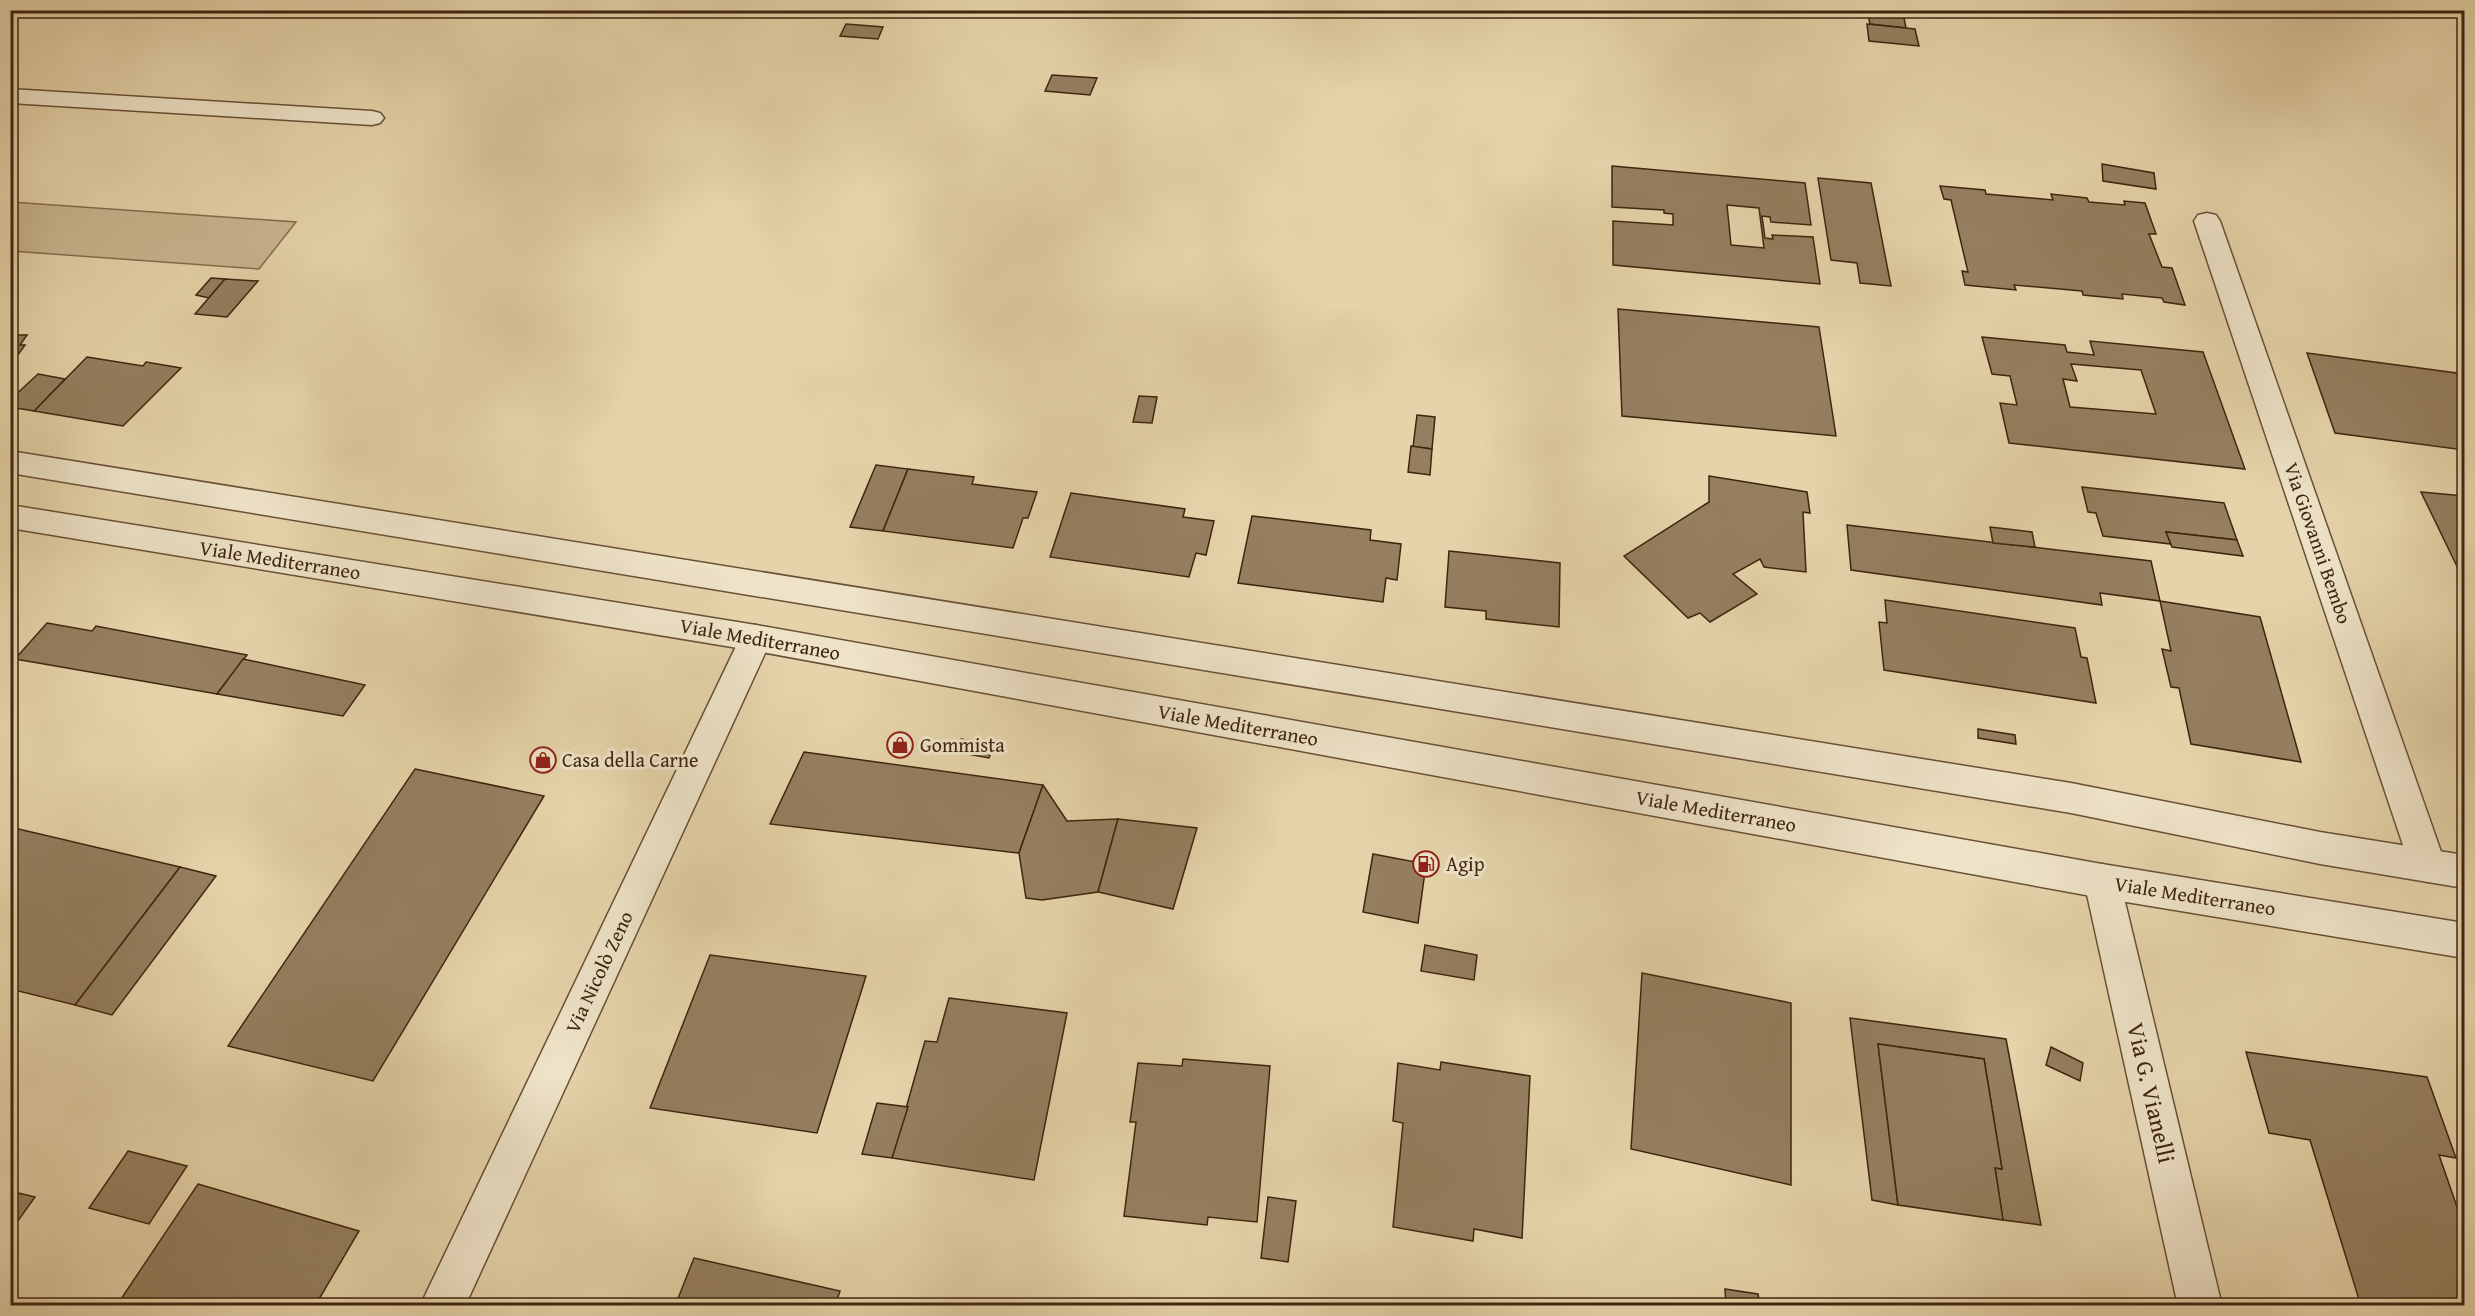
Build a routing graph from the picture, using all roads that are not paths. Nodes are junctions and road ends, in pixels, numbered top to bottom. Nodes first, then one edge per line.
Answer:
1 (10, 96) edge
2 (372, 118) dead end
3 (2207, 221) dead end
4 (10, 462) edge
5 (10, 516) edge
6 (756, 638) junction
7 (2428, 866) junction
8 (2464, 872) edge
9 (2102, 881) junction
10 (2464, 941) edge
11 (442, 1305) edge
12 (2200, 1305) edge

1 - 2 street
3 - 7 street, Via Giovanni Bembo
4 - 7 street
5 - 6 street, Viale Mediterraneo
6 - 9 street, Viale Mediterraneo
6 - 11 street, Via Nicolò Zeno
7 - 8 street
9 - 10 street, Viale Mediterraneo
9 - 12 street, Via G. Vianelli

